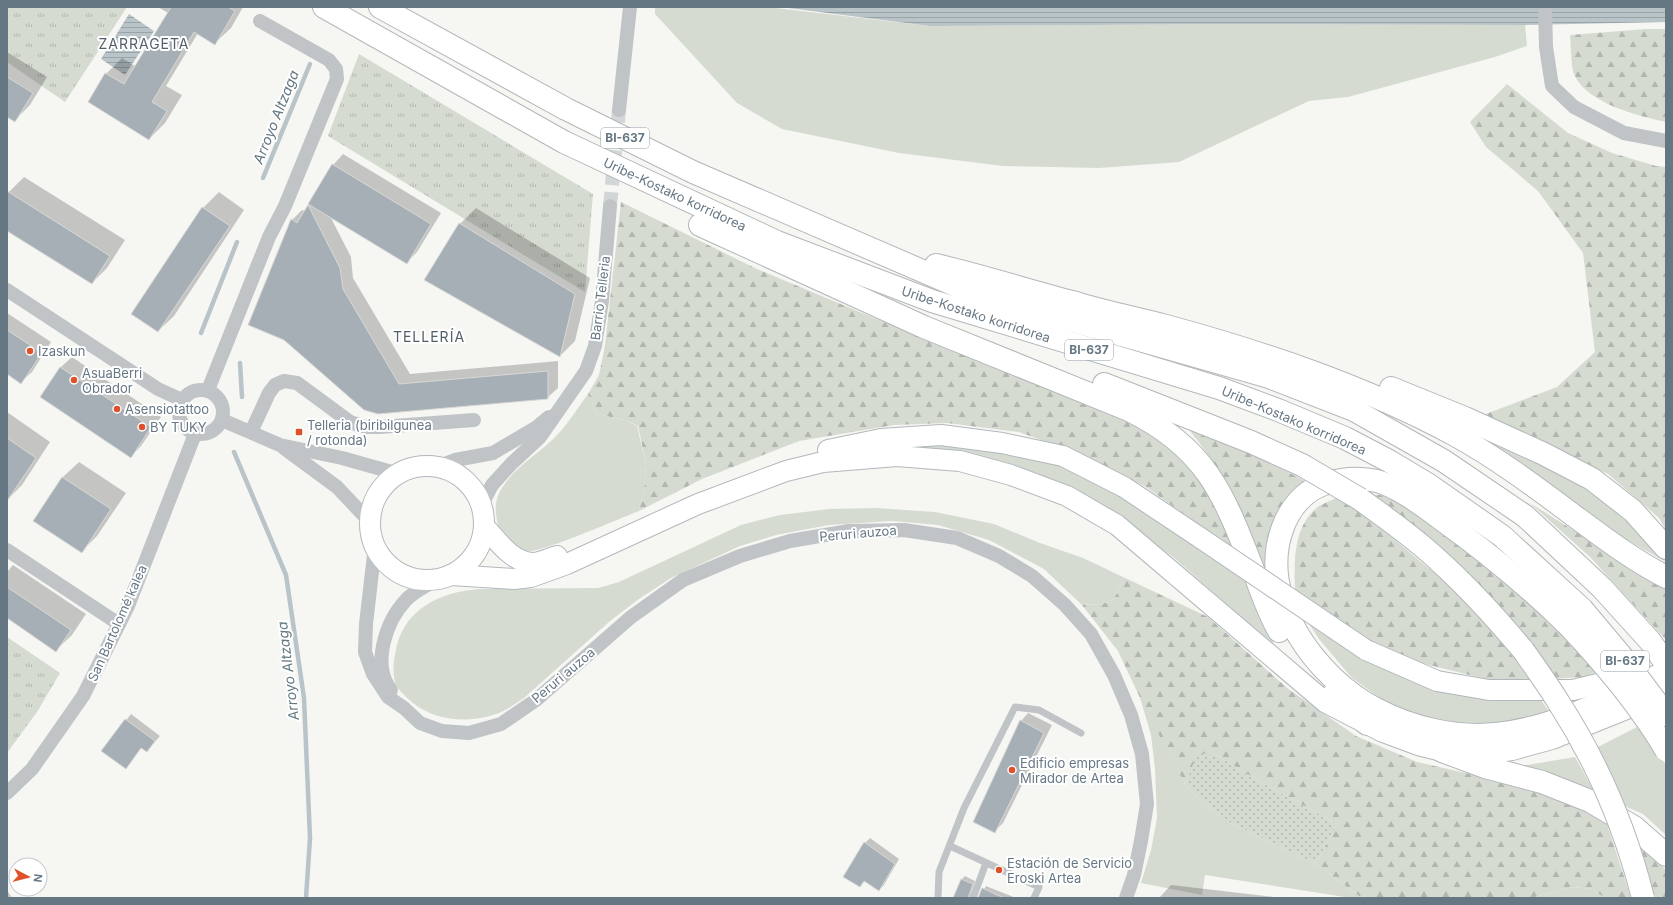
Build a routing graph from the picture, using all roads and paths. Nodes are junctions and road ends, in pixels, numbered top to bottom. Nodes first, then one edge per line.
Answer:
1 (324, 7) edge
2 (380, 7) edge
3 (1545, 7) edge
4 (629, 12) edge
5 (260, 21) dead end
6 (619, 110) tunnel mouth
7 (1666, 141) edge
8 (564, 142) junction
9 (610, 206) tunnel mouth
10 (700, 225) junction
11 (880, 251) junction
12 (7, 290) edge
13 (1165, 326) junction
14 (208, 390) junction
15 (182, 400) junction
16 (563, 406) junction
17 (222, 420) junction
18 (474, 420) dead end
19 (251, 432) junction
20 (195, 434) junction
21 (280, 445) junction
22 (436, 467) junction
23 (399, 474) junction
24 (481, 506) junction
25 (370, 522) junction
26 (484, 526) junction
27 (375, 546) junction
28 (1666, 548) edge
29 (7, 550) edge
30 (1666, 576) edge
31 (444, 577) junction
32 (1575, 616) junction
33 (119, 624) junction
34 (1666, 664) edge
35 (1666, 668) edge
36 (1666, 672) edge
37 (1666, 692) edge
38 (404, 708) junction
39 (1666, 715) edge
40 (1367, 724) junction
41 (1081, 733) dead end
42 (1666, 750) edge
43 (1442, 751) junction
44 (7, 794) edge
45 (950, 846) junction
46 (1666, 855) edge
47 (986, 863) junction
48 (933, 898) edge
49 (938, 898) edge
50 (973, 898) edge
51 (1034, 898) edge
52 (1126, 898) edge
53 (1643, 898) edge

1 - 8 highway, Uribe-Kostako korridorea / BI-637
2 - 11 highway, Uribe-Kostako korridorea / BI-637
3 - 7 street
4 - 6 street
5 - 14 street
8 - 10 highway
8 - 32 highway, Uribe-Kostako korridorea / BI-637
9 - 16 street, Barrio Telleria
10 - 40 highway
10 - 53 highway, bridge
11 - 13 highway
11 - 34 highway, Uribe-Kostako korridorea / BI-637
12 - 15 street
13 - 28 highway
13 - 30 highway
14 - 15 street
14 - 17 street
15 - 20 street
16 - 22 street
16 - 24 street
17 - 19 street
17 - 20 street
18 - 19 street
19 - 21 street
20 - 33 street, San Bartolomé kalea
21 - 23 street
21 - 25 street
22 - 23 street
22 - 24 street
23 - 25 street
24 - 26 street
25 - 27 street
26 - 31 street
26 - 35 street, bridge
27 - 31 street
27 - 38 street
29 - 33 street
31 - 38 street
31 - 40 street
32 - 36 highway
32 - 39 highway, Uribe-Kostako korridorea / BI-637, bridge
32 - 42 highway, bridge
33 - 44 street, San Bartolomé kalea
37 - 43 street
38 - 52 street, Peruri auzoa
40 - 43 street
41 - 45 lane
43 - 46 highway
45 - 47 lane
45 - 49 lane
47 - 50 lane
47 - 51 lane
48 - 49 lane

